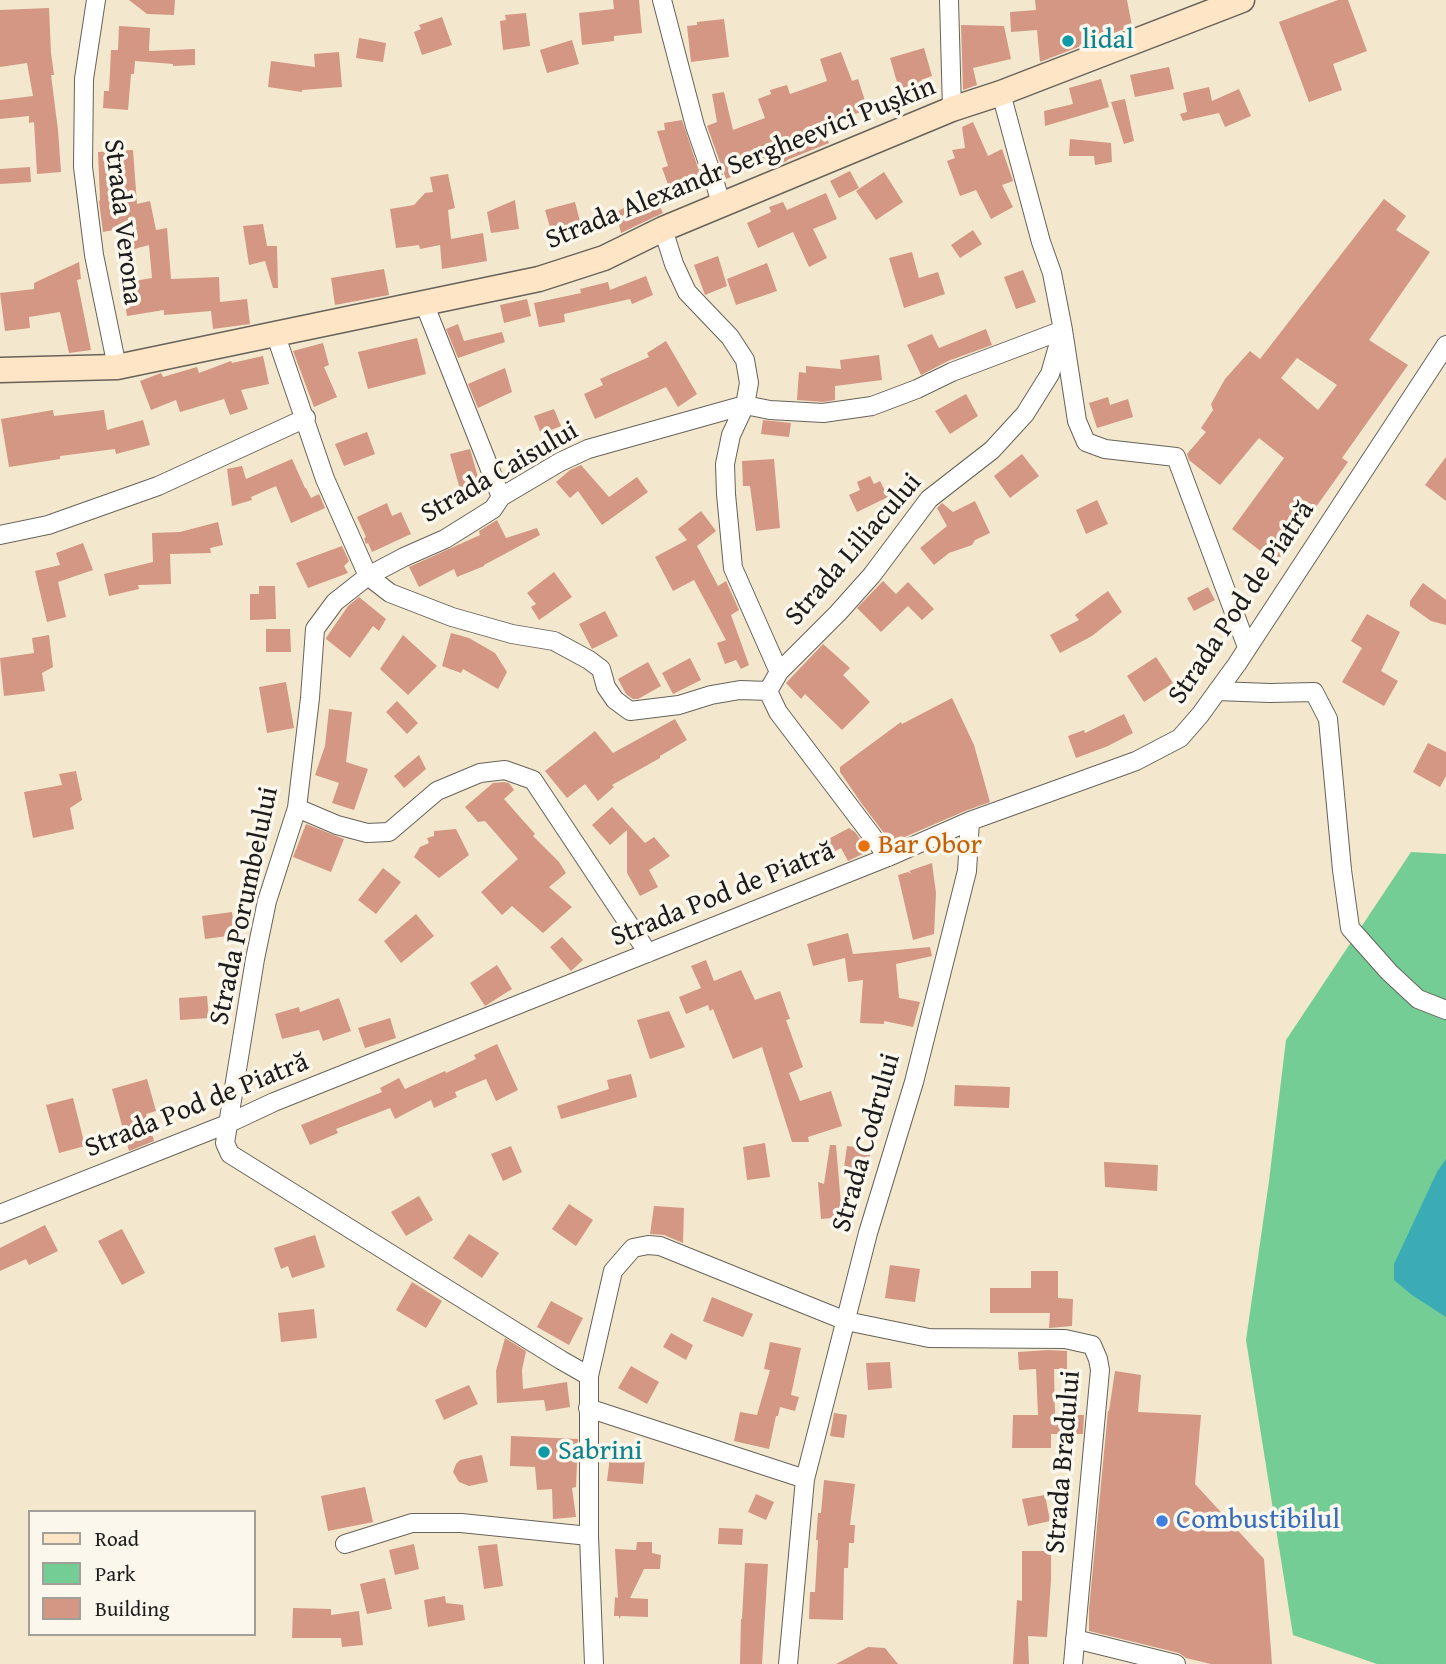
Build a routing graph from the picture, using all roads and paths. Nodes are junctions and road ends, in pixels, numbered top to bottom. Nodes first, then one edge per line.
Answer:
1 (96, 0) edge
2 (662, 0) edge
3 (949, 0) edge
4 (1242, 0) edge
5 (1002, 93) junction
6 (952, 109) junction
7 (721, 205) junction
8 (663, 229) junction
9 (424, 303) junction
10 (1063, 330) junction
11 (275, 333) junction
12 (1446, 345) edge
13 (117, 367) junction
14 (0, 370) edge
15 (745, 405) junction
16 (306, 418) junction
17 (500, 497) junction
18 (0, 535) edge
19 (368, 576) junction
20 (1247, 647) junction
21 (779, 672) junction
22 (768, 691) junction
23 (1217, 691) junction
24 (297, 808) junction
25 (970, 821) junction
26 (888, 857) junction
27 (648, 953) junction
28 (1446, 1010) edge
29 (227, 1124) junction
30 (1, 1214) edge
31 (846, 1321) junction
32 (589, 1376) junction
33 (588, 1408) junction
34 (805, 1479) junction
35 (589, 1536) junction
36 (345, 1544) dead end
37 (1075, 1639) junction
38 (594, 1664) edge
39 (788, 1664) edge
40 (1073, 1664) edge
41 (1176, 1664) edge

1 - 13 street, Strada Verona
2 - 7 street
3 - 6 street
4 - 5 street, Strada Alexandr Sergheevici Pușkin
5 - 6 street, Strada Alexandr Sergheevici Pușkin
5 - 10 street, Strada Liliacului
6 - 7 street, Strada Alexandr Sergheevici Pușkin
7 - 8 street, Strada Alexandr Sergheevici Pușkin
8 - 9 street, Strada Alexandr Sergheevici Pușkin
8 - 15 street
9 - 11 street, Strada Alexandr Sergheevici Pușkin
9 - 17 street
10 - 15 street, Strada Caisului
10 - 20 street, Strada Liliacului
10 - 21 street, Strada Liliacului
11 - 13 street, Strada Alexandr Sergheevici Pușkin
11 - 16 street
12 - 20 street, Strada Pod de Piatră
13 - 14 street, Strada Alexandr Sergheevici Pușkin
15 - 17 street, Strada Caisului
15 - 21 street
16 - 18 street
16 - 19 street
17 - 19 street, Strada Caisului
19 - 22 street
19 - 24 street, Strada Porumbelului
20 - 23 street, Strada Pod de Piatră
21 - 22 street, Strada Liliacului
22 - 26 street
23 - 25 street, Strada Pod de Piatră
23 - 28 street
24 - 27 street
24 - 29 street, Strada Porumbelului
25 - 26 street, Strada Pod de Piatră
25 - 31 street, Strada Codrului
26 - 27 street, Strada Pod de Piatră
27 - 29 street, Strada Pod de Piatră
29 - 30 street, Strada Pod de Piatră
29 - 32 street, Strada Porumbelului
31 - 32 street
31 - 34 street, Strada Codrului
31 - 37 street, Strada Bradului
32 - 33 street
33 - 34 street
33 - 35 street
34 - 39 street, Strada Codrului
35 - 36 street
35 - 38 street
37 - 40 street, Strada Bradului
37 - 41 street

